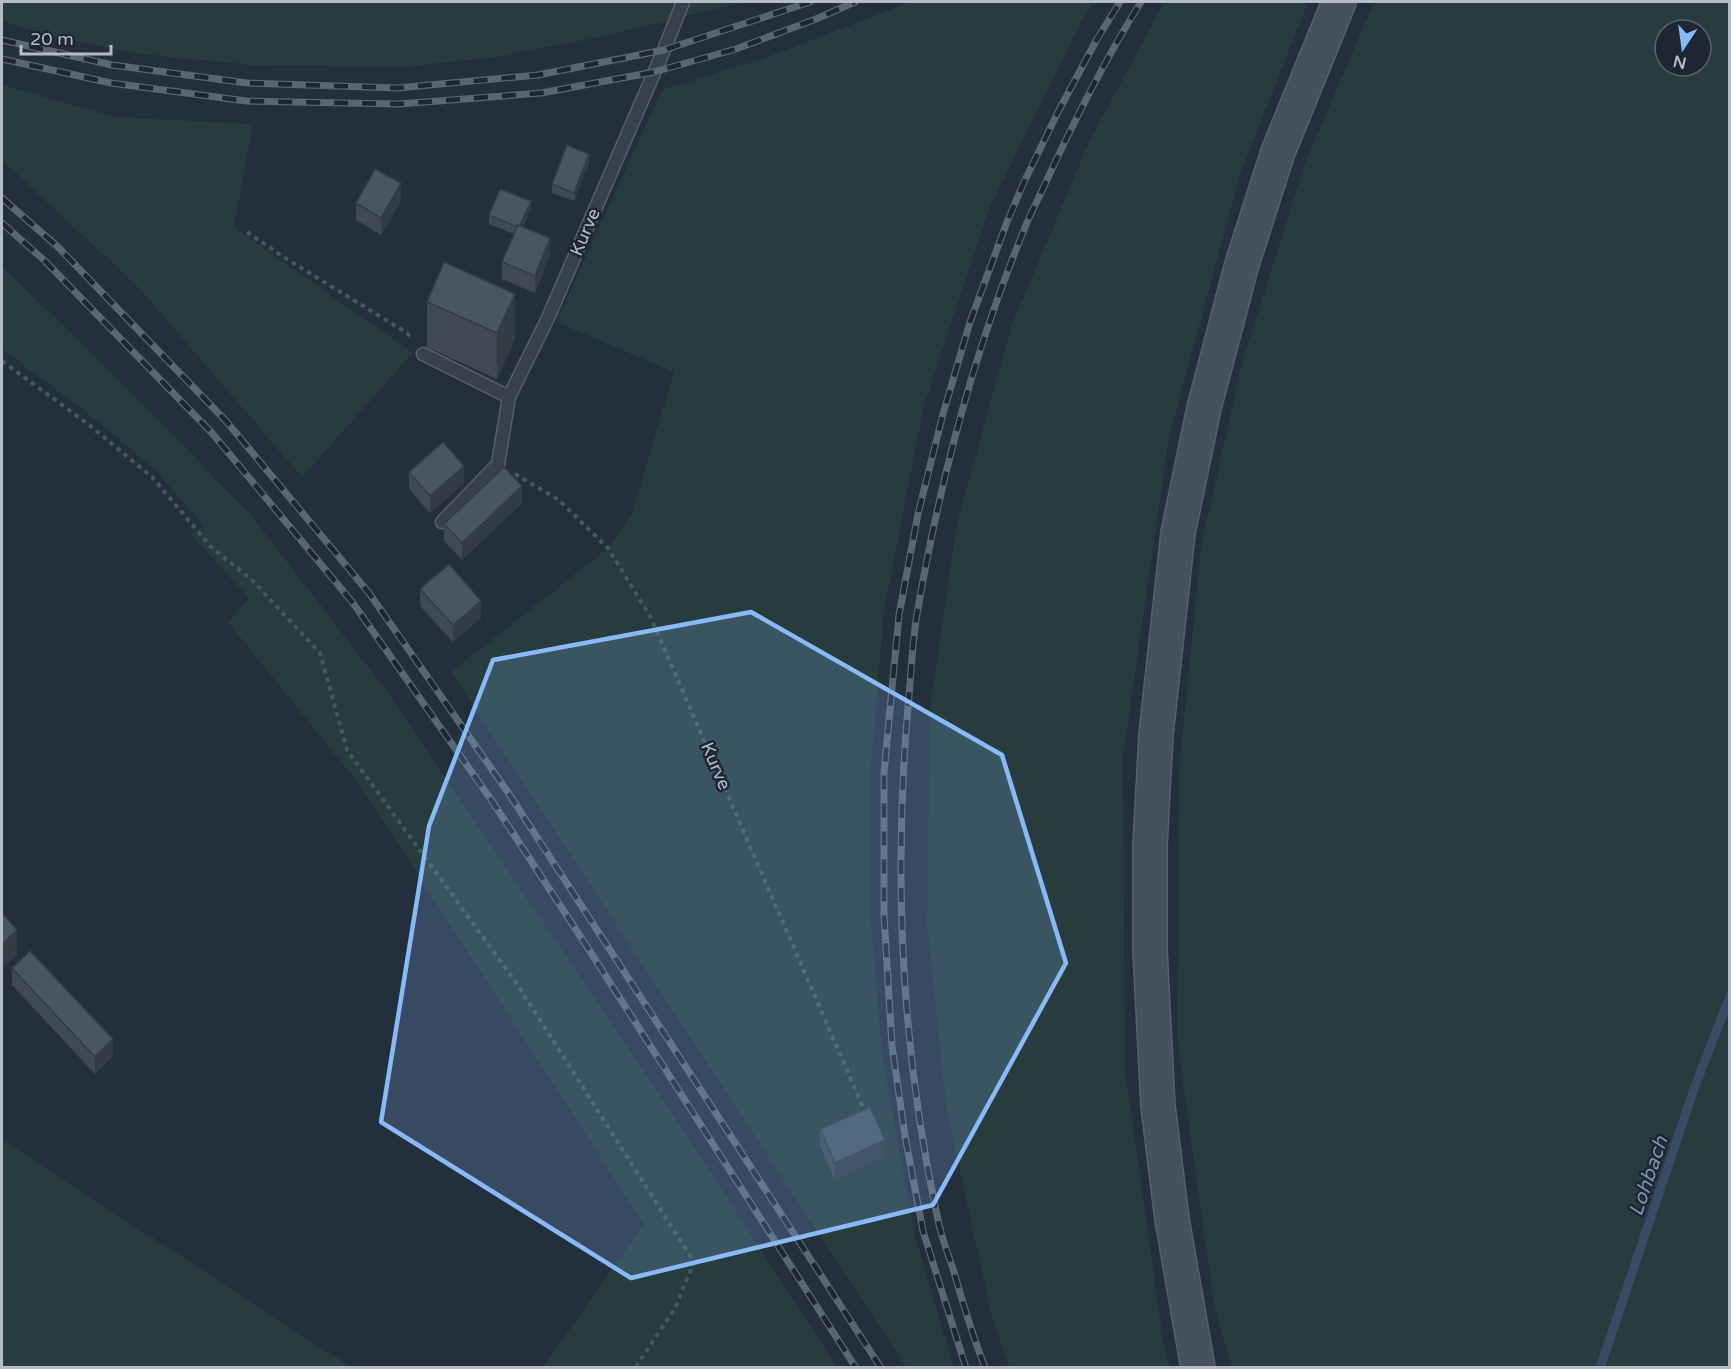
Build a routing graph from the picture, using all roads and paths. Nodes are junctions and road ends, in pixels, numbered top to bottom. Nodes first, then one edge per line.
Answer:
1 (683, 2) edge
2 (1339, 2) edge
3 (247, 232) dead end
4 (423, 354) joint
5 (2, 361) edge
6 (509, 397) junction
7 (498, 464) junction
8 (441, 522) dead end
9 (867, 1118) edge
10 (635, 1368) edge
11 (1198, 1368) edge

1 - 6 lane, Kurve
2 - 11 main road
3 - 4 path
4 - 6 lane
5 - 10 path
6 - 7 lane, Kurve
7 - 8 lane
7 - 9 path, Kurve

